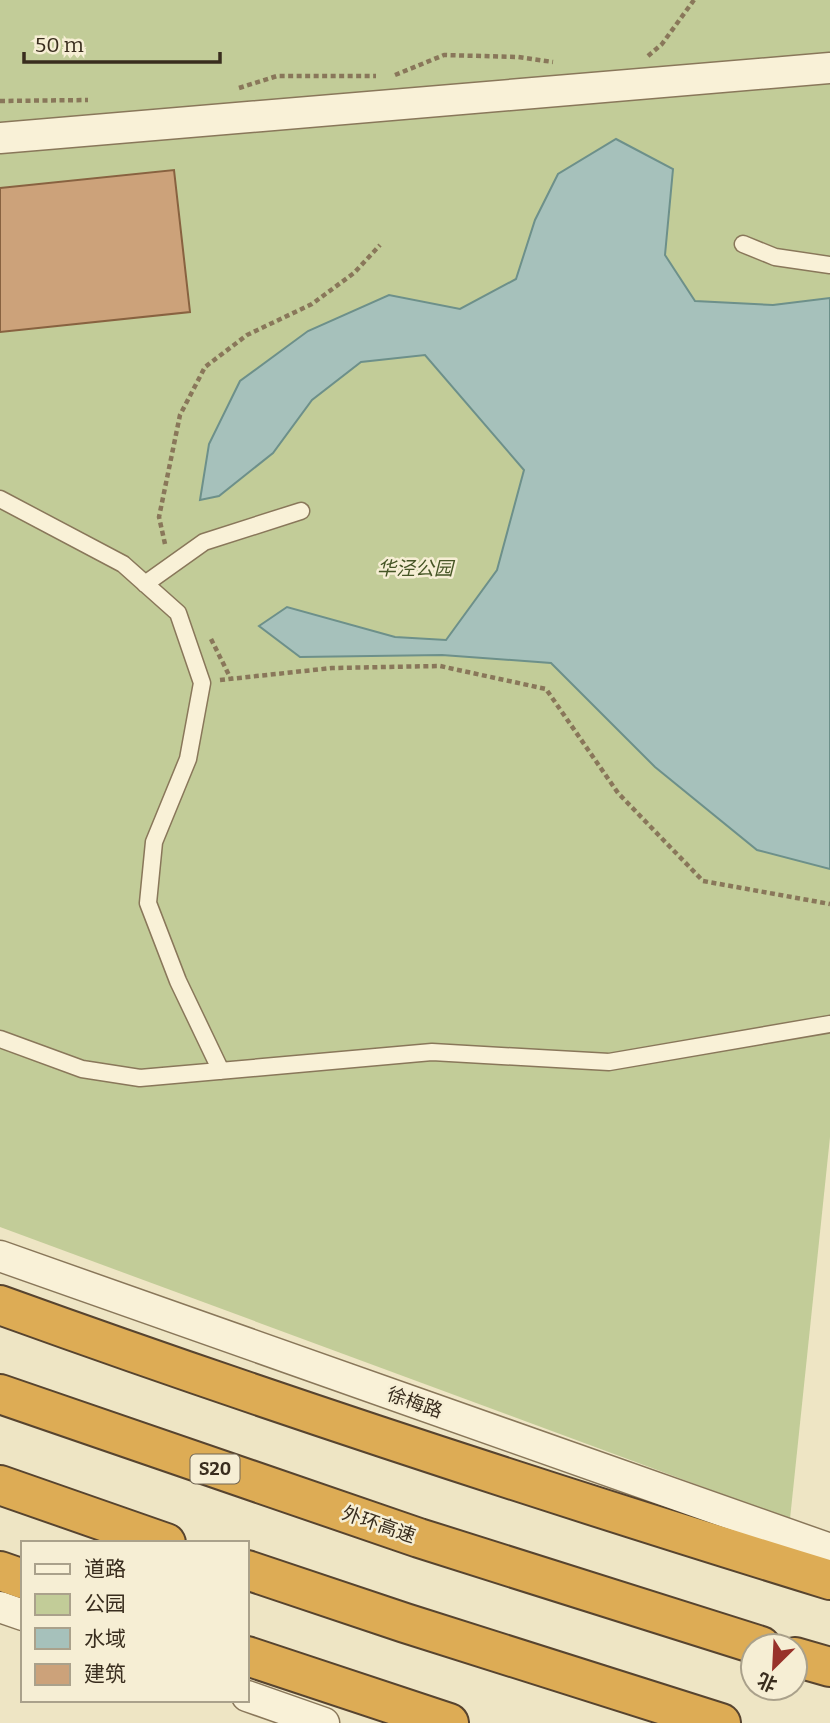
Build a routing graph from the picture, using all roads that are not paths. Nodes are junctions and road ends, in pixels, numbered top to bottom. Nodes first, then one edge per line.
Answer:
1 (830, 68) edge
2 (0, 138) edge
3 (743, 244) dead end
4 (830, 265) edge
5 (0, 499) edge
6 (301, 511) dead end
7 (145, 584) junction
8 (830, 1024) edge
9 (0, 1039) edge
10 (221, 1071) junction
11 (0, 1256) edge
12 (0, 1305) edge
13 (0, 1394) edge
14 (0, 1485) edge
15 (160, 1541) edge
16 (830, 1549) edge
17 (248, 1570) edge
18 (0, 1571) edge
19 (21, 1578) edge
20 (830, 1580) edge
21 (0, 1607) edge
22 (21, 1614) edge
23 (739, 1639) edge
24 (248, 1656) edge
25 (809, 1661) edge
26 (830, 1667) edge
27 (248, 1696) edge
28 (324, 1723) edge
29 (449, 1723) edge
30 (720, 1723) edge

1 - 2 street
3 - 4 lane
5 - 7 lane
6 - 7 lane
7 - 10 lane
8 - 10 lane
9 - 10 lane
11 - 16 street, 徐梅路
12 - 20 highway
13 - 23 highway, 外环高速 / S20
14 - 15 highway
17 - 30 highway
18 - 19 highway
21 - 22 street
24 - 29 highway
25 - 26 highway
27 - 28 street

